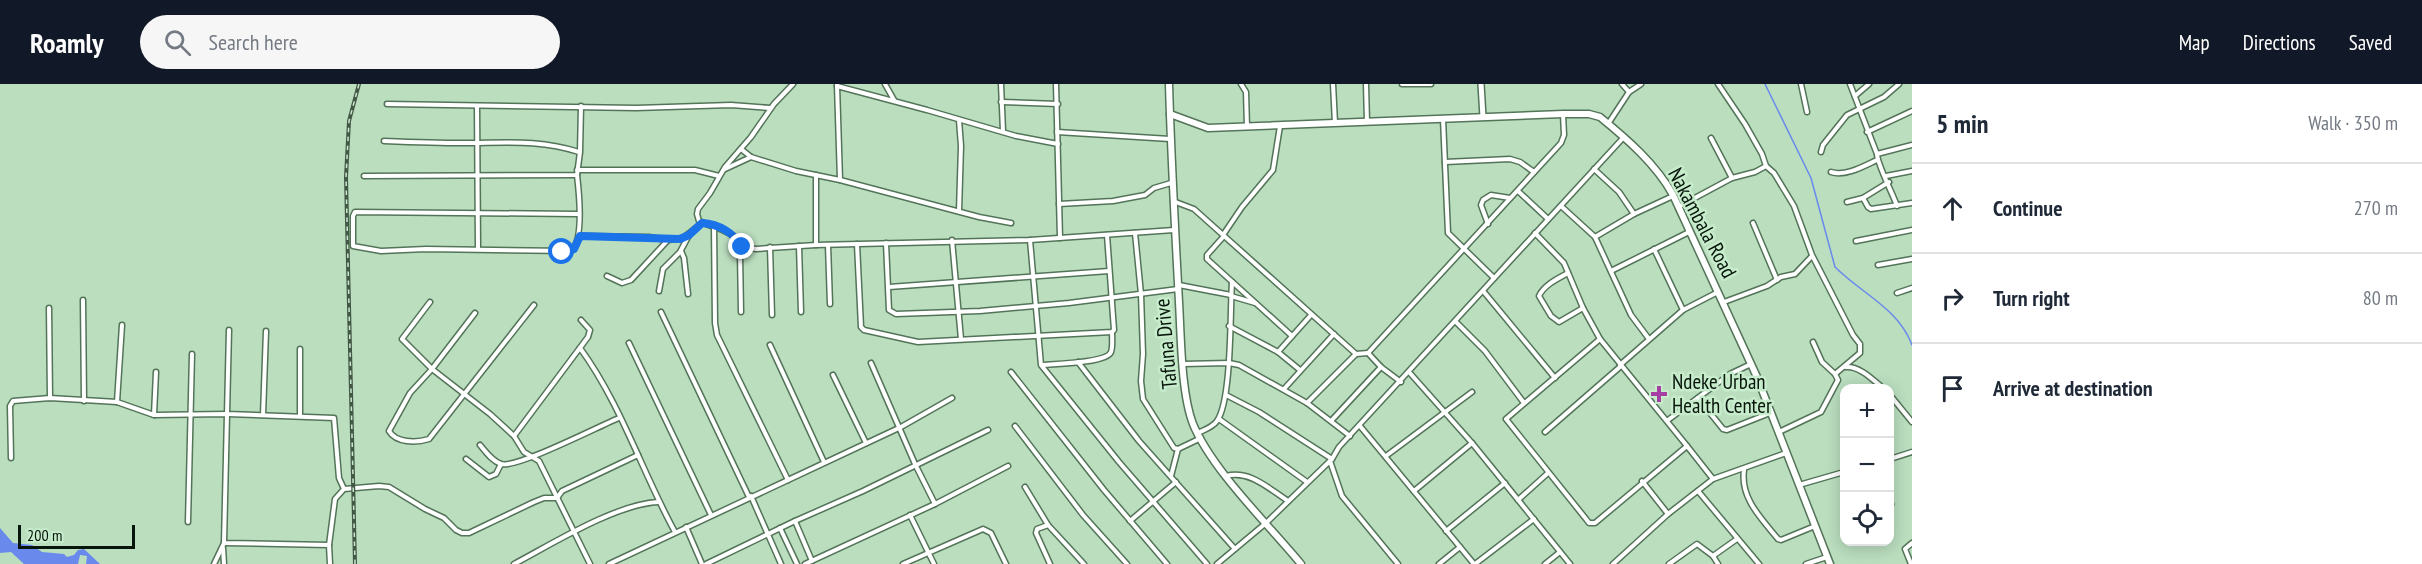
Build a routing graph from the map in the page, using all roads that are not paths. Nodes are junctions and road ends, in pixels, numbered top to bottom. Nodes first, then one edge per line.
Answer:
1 (793, 84) edge
2 (885, 84) edge
3 (1001, 84) edge
4 (1056, 84) edge
5 (1169, 84) edge
6 (1241, 84) edge
7 (1333, 84) edge
8 (1366, 84) edge
9 (1402, 84) edge
10 (1431, 84) edge
11 (1481, 84) edge
12 (1622, 84) edge
13 (1641, 84) edge
14 (1718, 84) edge
15 (1801, 84) edge
16 (1850, 84) edge
17 (1869, 84) edge
18 (1899, 84) edge
19 (837, 85) edge
20 (1629, 92) junction
21 (1855, 96) junction
22 (894, 101) junction
23 (1001, 102) junction
24 (387, 104) dead end
25 (1058, 104) junction
26 (477, 106) junction
27 (581, 106) junction
28 (771, 108) junction
29 (1858, 108) junction
30 (1912, 111) edge
31 (1807, 112) dead end
32 (1170, 114) junction
33 (1563, 114) junction
34 (1483, 117) junction
35 (1443, 119) junction
36 (959, 120) junction
37 (1335, 123) junction
38 (1367, 123) junction
39 (1608, 124) junction
40 (1280, 126) junction
41 (1247, 127) junction
42 (1003, 132) junction
43 (1057, 132) junction
44 (1867, 132) junction
45 (1623, 138) junction
46 (1711, 138) dead end
47 (1170, 139) junction
48 (384, 141) dead end
49 (478, 143) junction
50 (1058, 144) junction
51 (1912, 145) edge
52 (741, 149) junction
53 (580, 152) junction
54 (1821, 152) dead end
55 (1877, 154) junction
56 (752, 157) junction
57 (1877, 160) junction
58 (1445, 162) junction
59 (1766, 166) junction
60 (723, 169) junction
61 (1594, 169) junction
62 (1912, 171) edge
63 (577, 172) junction
64 (1534, 172) junction
65 (1831, 172) dead end
66 (477, 175) junction
67 (816, 175) junction
68 (364, 176) dead end
69 (719, 176) junction
70 (1886, 176) junction
71 (1732, 178) junction
72 (840, 180) junction
73 (1889, 182) junction
74 (1171, 183) junction
75 (1518, 191) junction
76 (1673, 195) junction
77 (1511, 198) junction
78 (1863, 198) junction
79 (1173, 201) junction
80 (1847, 202) dead end
81 (1912, 203) edge
82 (1059, 204) junction
83 (1561, 206) junction
84 (1897, 206) junction
85 (1678, 207) junction
86 (959, 211) junction
87 (477, 213) junction
88 (578, 214) junction
89 (1634, 214) junction
90 (1548, 219) junction
91 (702, 223) junction
92 (1011, 223) dead end
93 (1753, 223) dead end
94 (1488, 224) junction
95 (714, 225) junction
96 (1174, 230) junction
97 (1912, 230) edge
98 (1535, 232) junction
99 (1689, 232) junction
100 (1136, 233) junction
101 (689, 235) junction
102 (1107, 235) junction
103 (580, 236) junction
104 (1224, 236) junction
105 (1595, 237) junction
106 (1060, 238) junction
107 (668, 240) junction
108 (952, 240) junction
109 (1029, 240) junction
110 (1856, 241) dead end
111 (886, 243) junction
112 (816, 244) junction
113 (857, 244) junction
114 (828, 245) junction
115 (800, 246) junction
116 (742, 247) junction
117 (770, 247) junction
118 (1464, 248) junction
119 (478, 249) junction
120 (1654, 249) junction
121 (681, 250) junction
122 (1812, 255) junction
123 (1912, 259) edge
124 (1878, 264) dead end
125 (1109, 270) junction
126 (1611, 271) junction
127 (1568, 273) junction
128 (607, 276) dead end
129 (1033, 276) junction
130 (1494, 278) junction
131 (1777, 280) junction
132 (958, 282) junction
133 (1232, 282) junction
134 (889, 287) junction
135 (1178, 287) junction
136 (1912, 288) edge
137 (659, 291) dead end
138 (1484, 292) junction
139 (1719, 292) junction
140 (1897, 293) dead end
141 (688, 294) dead end
142 (1141, 294) junction
143 (1231, 296) junction
144 (1113, 298) junction
145 (82, 300) dead end
146 (430, 302) dead end
147 (1724, 302) junction
148 (1256, 303) junction
149 (830, 304) dead end
150 (534, 305) dead end
151 (1036, 305) junction
152 (49, 308) dead end
153 (1583, 308) junction
154 (1683, 310) junction
155 (661, 312) dead end
156 (741, 312) dead end
157 (801, 312) dead end
158 (475, 313) dead end
159 (960, 313) junction
160 (771, 315) dead end
161 (1311, 315) junction
162 (581, 320) dead end
163 (1456, 322) junction
164 (122, 325) dead end
165 (1229, 326) junction
166 (229, 330) dead end
167 (266, 331) dead end
168 (1112, 332) junction
169 (1334, 334) junction
170 (1039, 336) junction
171 (1292, 336) junction
172 (962, 339) junction
173 (1600, 339) junction
174 (1649, 339) junction
175 (1813, 342) dead end
176 (629, 343) dead end
177 (770, 345) dead end
178 (580, 348) junction
179 (300, 349) dead end
180 (1278, 352) junction
181 (1368, 353) junction
182 (192, 354) dead end
183 (1356, 354) junction
184 (1078, 362) junction
185 (871, 363) dead end
186 (1229, 363) junction
187 (1183, 364) junction
188 (1751, 364) junction
189 (1041, 365) junction
190 (1621, 366) junction
191 (1381, 367) junction
192 (1845, 367) junction
193 (432, 369) junction
194 (1300, 370) junction
195 (156, 372) dead end
196 (1011, 372) dead end
197 (1409, 372) junction
198 (1835, 374) junction
199 (834, 375) dead end
200 (1555, 378) junction
201 (1401, 382) junction
202 (1878, 384) edge
203 (1284, 390) junction
204 (1472, 392) dead end
205 (465, 394) junction
206 (1226, 395) junction
207 (50, 398) junction
208 (952, 398) dead end
209 (1698, 398) junction
210 (1894, 400) edge
211 (84, 401) junction
212 (117, 402) junction
213 (1307, 403) junction
214 (1524, 403) junction
215 (1445, 413) junction
216 (1771, 413) junction
217 (191, 414) junction
218 (227, 414) junction
219 (263, 414) junction
220 (154, 415) junction
221 (300, 416) junction
222 (619, 418) junction
223 (1219, 419) junction
224 (1332, 420) junction
225 (1668, 420) junction
226 (1912, 422) edge
227 (1015, 426) dead end
228 (1360, 426) junction
229 (901, 428) junction
230 (988, 430) dead end
231 (1545, 432) dead end
232 (1779, 432) junction
233 (514, 436) junction
234 (1199, 436) junction
235 (1350, 436) junction
236 (866, 443) junction
237 (1472, 443) junction
238 (480, 446) dead end
239 (1687, 446) junction
240 (1178, 449) junction
241 (1912, 452) edge
242 (1787, 453) junction
243 (638, 455) junction
244 (533, 456) junction
245 (1386, 456) junction
246 (11, 458) dead end
247 (1894, 458) edge
248 (466, 459) dead end
249 (1331, 459) junction
250 (824, 462) junction
251 (501, 464) junction
252 (915, 464) junction
253 (1008, 466) dead end
254 (1744, 470) junction
255 (1548, 473) junction
256 (1840, 473) edge
257 (1226, 476) junction
258 (1171, 477) junction
259 (1713, 479) junction
260 (788, 480) junction
261 (1642, 481) junction
262 (1176, 482) junction
263 (1307, 482) junction
264 (1505, 483) junction
265 (1799, 485) junction
266 (1025, 487) dead end
267 (344, 489) junction
268 (552, 489) junction
269 (562, 490) junction
270 (1698, 491) junction
271 (1414, 492) junction
272 (750, 497) junction
273 (557, 498) junction
274 (1518, 500) junction
275 (1288, 501) junction
276 (658, 502) junction
277 (1153, 502) junction
278 (935, 504) junction
279 (711, 514) junction
280 (1668, 514) junction
281 (910, 515) junction
282 (1534, 519) junction
283 (795, 521) junction
284 (1130, 521) junction
285 (188, 522) dead end
286 (1266, 523) junction
287 (1048, 525) junction
288 (1815, 526) junction
289 (686, 527) junction
290 (780, 528) junction
291 (1446, 531) junction
292 (575, 532) junction
293 (675, 532) junction
294 (769, 534) junction
295 (1737, 539) junction
296 (1912, 543) edge
297 (224, 545) junction
298 (329, 545) junction
299 (1461, 547) junction
300 (1235, 549) junction
301 (929, 552) junction
302 (1560, 552) junction
303 (1713, 556) junction
304 (1827, 556) junction
305 (812, 561) junction
306 (214, 564) edge
307 (224, 564) edge
308 (330, 564) edge
309 (514, 564) edge
310 (590, 564) edge
311 (609, 564) edge
312 (704, 564) edge
313 (781, 564) edge
314 (797, 564) edge
315 (805, 564) edge
316 (903, 564) edge
317 (934, 564) edge
318 (1006, 564) edge
319 (1050, 564) edge
320 (1084, 564) edge
321 (1126, 564) edge
322 (1167, 564) edge
323 (1207, 564) edge
324 (1217, 564) edge
325 (1301, 564) edge
326 (1398, 564) edge
327 (1439, 564) edge
328 (1475, 564) edge
329 (1545, 564) edge
330 (1570, 564) edge
331 (1613, 564) edge
332 (1670, 564) edge
333 (1718, 564) edge
334 (1759, 564) edge
335 (1806, 564) edge
336 (1830, 564) edge
337 (1911, 564) edge

1 - 28 street
2 - 22 street
3 - 23 street
4 - 25 street
5 - 32 main road, Tafuna Drive
6 - 41 street
7 - 37 street
8 - 38 street
9 - 10 street
11 - 34 street
12 - 20 street
13 - 20 street
14 - 59 street
15 - 31 street
16 - 21 street
17 - 21 street
18 - 29 street
19 - 22 street
19 - 72 street
20 - 39 street
21 - 29 street
22 - 36 street
23 - 25 street
23 - 42 street
24 - 26 street
25 - 43 street
26 - 27 street
26 - 49 street
27 - 28 street
27 - 53 street
28 - 52 street
29 - 44 street
29 - 54 street
30 - 44 street
32 - 41 main road, Nakambala Road
32 - 47 main road, Tafuna Drive
33 - 34 main road, Nakambala Road
33 - 39 main road, Nakambala Road
33 - 64 street
34 - 35 main road, Nakambala Road
35 - 38 main road, Nakambala Road
35 - 58 street
36 - 42 street
36 - 86 street
37 - 38 main road, Nakambala Road
37 - 40 main road, Nakambala Road
39 - 45 main road, Nakambala Road
40 - 41 main road, Nakambala Road
40 - 104 street
42 - 50 street
43 - 47 street
43 - 50 street
44 - 55 street
45 - 61 street
45 - 76 main road, Nakambala Road
46 - 71 street
47 - 74 main road, Tafuna Drive
48 - 49 street
49 - 53 street
49 - 66 street
50 - 82 street
51 - 55 street
52 - 56 street
52 - 60 street
53 - 63 street
55 - 57 street
56 - 60 street
56 - 67 street
57 - 65 street
57 - 70 street
58 - 64 street
58 - 118 street
59 - 71 street
59 - 122 street
60 - 69 street
61 - 83 street
61 - 89 street
62 - 70 street
63 - 66 street
63 - 69 street
63 - 88 street
64 - 75 street
66 - 68 street
66 - 87 street
67 - 72 street
67 - 112 street
69 - 91 street
70 - 73 street
71 - 85 street
72 - 86 street
73 - 78 street
73 - 84 street
74 - 79 main road, Tafuna Drive
74 - 82 street
75 - 77 street
75 - 90 street
76 - 85 main road, Nakambala Road
76 - 89 street
77 - 94 street
77 - 94 street
78 - 80 street
78 - 84 street
79 - 96 main road, Tafuna Drive
79 - 104 street
81 - 84 street
82 - 106 street
83 - 90 street
83 - 105 street
85 - 99 main road, Nakambala Road
86 - 92 street
87 - 88 street
87 - 119 street
87 - 119 street
88 - 103 street
89 - 105 street
90 - 98 street
91 - 95 street
91 - 101 street
93 - 131 street
94 - 118 street
95 - 116 street
95 - 260 street
96 - 100 street
96 - 135 main road, Tafuna Drive
97 - 110 street
98 - 127 street
98 - 130 street
99 - 120 street
99 - 139 main road, Nakambala Road
100 - 102 street
100 - 142 street
101 - 107 street
101 - 121 street
102 - 106 street
102 - 125 street
103 - 107 street
103 - 119 street
104 - 133 street
104 - 161 street
105 - 126 street
106 - 109 street
107 - 128 street
108 - 109 street
108 - 111 street
108 - 132 street
109 - 129 street
111 - 113 street
111 - 134 street
112 - 114 street
112 - 115 street
113 - 114 street
113 - 172 street
114 - 149 street
115 - 117 street
115 - 157 street
116 - 117 street
116 - 156 street
117 - 160 street
118 - 130 street
118 - 181 street
120 - 126 street
120 - 154 street
121 - 137 street
121 - 141 street
122 - 131 street
122 - 192 street
123 - 124 street
125 - 129 street
125 - 144 street
126 - 174 street
127 - 153 street
127 - 153 street
129 - 132 street
129 - 151 street
130 - 138 street
131 - 147 street
132 - 134 street
132 - 159 street
133 - 143 street
133 - 148 street
134 - 159 street
135 - 142 street
135 - 143 street
135 - 187 main road, Tafuna Drive
136 - 140 street
138 - 163 street
138 - 200 street
139 - 147 main road, Nakambala Road
139 - 154 street
142 - 144 street
142 - 240 street
143 - 148 street
143 - 165 street
144 - 151 street
144 - 168 street
145 - 211 street
146 - 193 street
147 - 188 main road, Nakambala Road
148 - 171 street
150 - 205 street
151 - 159 street
151 - 170 street
152 - 207 street
153 - 173 street
154 - 174 street
155 - 272 street
158 - 193 street
159 - 172 street
161 - 169 street
161 - 171 street
162 - 178 street
163 - 197 street
163 - 214 street
164 - 212 street
165 - 180 street
165 - 186 street
166 - 218 street
167 - 219 street
168 - 170 street
168 - 184 street
169 - 183 street
169 - 194 street
170 - 172 street
170 - 189 street
171 - 180 street
173 - 190 street
173 - 200 street
174 - 190 street
175 - 198 street
176 - 279 street
177 - 250 street
178 - 222 street
178 - 233 street
179 - 221 street
180 - 194 street
181 - 183 street
181 - 191 street
182 - 217 street
183 - 213 street
184 - 189 street
184 - 258 street
185 - 229 street
186 - 187 street
186 - 203 street
186 - 206 street
187 - 234 main road, Tafuna Drive
188 - 209 street
188 - 216 main road, Nakambala Road
189 - 277 street
190 - 225 street
190 - 231 street
191 - 201 street
191 - 224 street
192 - 198 street
192 - 202 street
193 - 205 street
193 - 205 street
194 - 203 street
195 - 220 street
196 - 284 street
197 - 201 street
197 - 215 street
198 - 232 street
199 - 236 street
200 - 214 street
201 - 228 street
203 - 213 street
204 - 215 street
205 - 233 street
206 - 223 street
206 - 249 street
207 - 211 street
207 - 246 street
208 - 229 street
209 - 216 street
209 - 225 street
210 - 226 street
211 - 212 street
212 - 220 street
213 - 224 street
214 - 255 street
215 - 237 street
215 - 245 street
216 - 232 main road, Nakambala Road
217 - 218 street
217 - 220 street
217 - 285 street
218 - 219 street
218 - 297 street
219 - 221 street
221 - 267 street
222 - 243 street
222 - 244 street
223 - 234 street
223 - 263 street
224 - 235 street
225 - 239 street
227 - 321 street
228 - 235 street
228 - 245 street
229 - 236 street
229 - 252 street
230 - 252 street
232 - 242 main road, Nakambala Road
233 - 244 street
234 - 240 street
234 - 257 main road, Tafuna Drive
235 - 249 street
236 - 250 street
237 - 264 street
237 - 271 street
238 - 251 street
239 - 259 street
239 - 261 street
240 - 258 street
241 - 247 street
242 - 254 street
242 - 265 main road, Nakambala Road
243 - 269 street
243 - 276 street
244 - 251 street
244 - 268 street
245 - 271 street
248 - 251 street
249 - 263 street
249 - 326 street
250 - 260 street
252 - 278 street
252 - 283 street
253 - 278 street
254 - 259 street
254 - 288 street
255 - 261 street
255 - 274 street
256 - 265 street
257 - 275 street
257 - 286 main road, Tafuna Drive
258 - 262 street
259 - 270 street
260 - 272 street
261 - 280 street
262 - 277 street
262 - 300 street
263 - 275 street
264 - 274 street
264 - 291 street
265 - 288 main road, Nakambala Road
266 - 287 street
267 - 273 street
267 - 298 street
268 - 269 street
268 - 273 street
269 - 273 street
270 - 280 street
270 - 295 street
271 - 291 street
272 - 279 street
272 - 294 street
273 - 292 street
274 - 282 street
275 - 286 street
276 - 292 street
276 - 293 street
277 - 284 street
277 - 323 street
278 - 281 street
279 - 289 street
280 - 331 street
281 - 301 street
281 - 305 street
282 - 302 street
282 - 328 street
283 - 290 street
283 - 305 street
284 - 322 street
286 - 300 street
286 - 325 main road, Tafuna Drive
287 - 319 street
287 - 320 street
288 - 304 main road, Nakambala Road
289 - 293 street
289 - 312 street
290 - 294 street
290 - 314 street
291 - 299 street
292 - 309 street
292 - 310 street
293 - 311 street
294 - 312 street
294 - 313 street
295 - 303 street
295 - 334 street
296 - 337 street
297 - 298 street
297 - 306 street
297 - 307 street
298 - 308 street
299 - 327 street
299 - 328 street
300 - 324 street
301 - 316 street
301 - 317 street
301 - 318 street
302 - 329 street
302 - 330 street
303 - 332 street
303 - 333 street
304 - 335 street
304 - 336 main road, Nakambala Road
305 - 315 street

